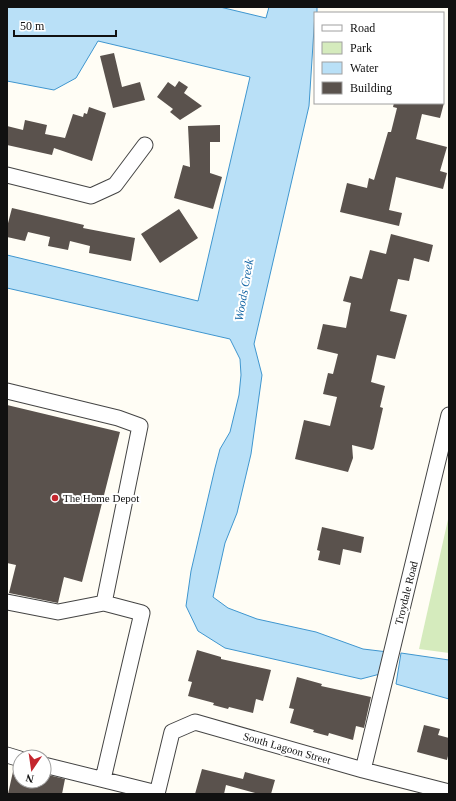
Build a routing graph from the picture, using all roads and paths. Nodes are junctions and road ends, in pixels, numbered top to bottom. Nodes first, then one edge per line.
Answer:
1 (146, 145) dead end
2 (7, 175) edge
3 (7, 391) edge
4 (449, 415) edge
5 (7, 602) edge
6 (104, 603) junction
7 (52, 767) edge
8 (363, 770) junction
9 (102, 779) junction
10 (133, 791) edge
11 (449, 792) edge
12 (157, 794) edge

1 - 2 street
3 - 6 street
4 - 8 street, Troydale Road
5 - 6 street
6 - 9 street
7 - 9 street
8 - 11 street, South Lagoon Street
8 - 12 street, South Lagoon Street
9 - 10 street
10 - 12 street

